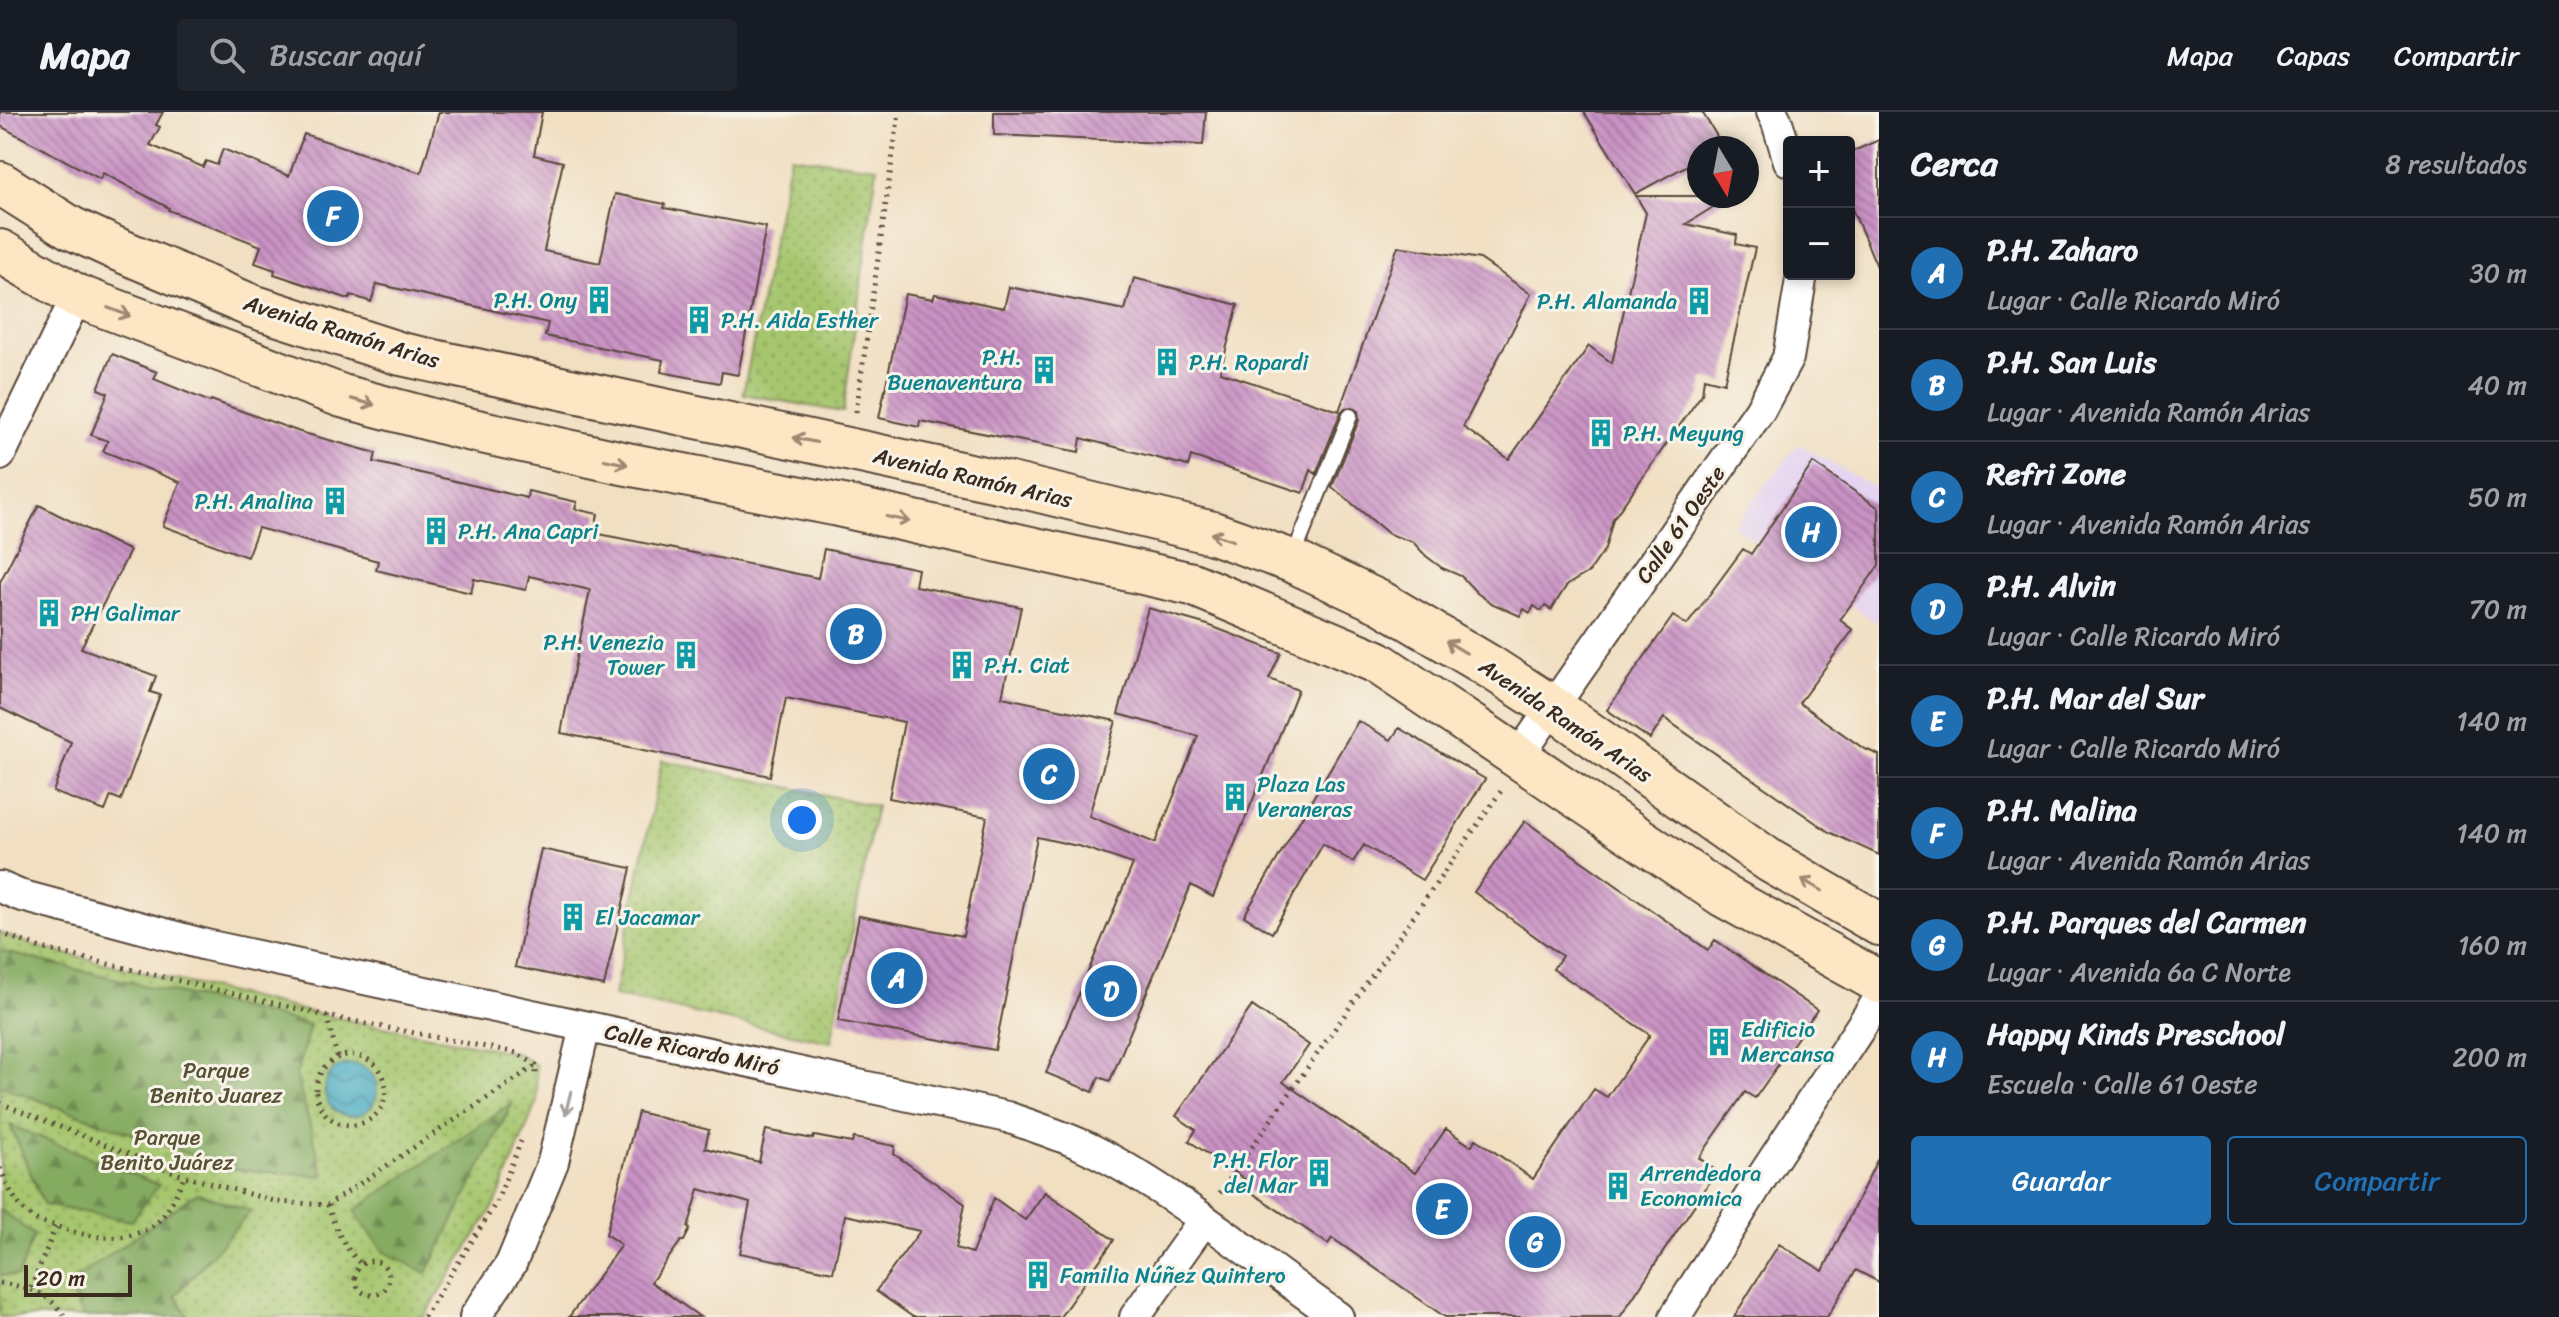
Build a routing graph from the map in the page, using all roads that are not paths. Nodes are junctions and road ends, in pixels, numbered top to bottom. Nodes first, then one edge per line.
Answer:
1 (1783, 115) edge
2 (1786, 136) edge
3 (0, 183) edge
4 (0, 251) edge
5 (160, 267) junction
6 (1801, 280) edge
7 (77, 296) junction
8 (1350, 416) dead end
9 (852, 432) junction
10 (0, 455) edge
11 (838, 505) junction
12 (1292, 561) junction
13 (1552, 707) junction
14 (1510, 774) junction
15 (0, 887) edge
16 (1879, 924) edge
17 (1879, 982) edge
18 (1879, 999) edge
19 (585, 1027) junction
20 (1211, 1208) junction
21 (475, 1317) edge
22 (1135, 1317) edge
23 (1338, 1317) edge
24 (1675, 1317) edge

1 - 2 street
3 - 5 main road, Avenida Ramón Arias
4 - 7 main road
5 - 7 main road
9 -> 5 main road, Avenida Ramón Arias
6 - 13 street, Calle 61 Oeste
7 - 10 street
7 -> 11 main road
8 - 12 lane
9 - 11 main road
12 -> 9 main road, Avenida Ramón Arias
11 -> 14 main road
13 -> 12 main road, Avenida Ramón Arias
13 - 14 street, Calle 61 Oeste
16 -> 13 main road, Avenida Ramón Arias
14 - 17 main road
15 - 19 street, Calle Ricardo Miró
18 - 24 street
19 - 20 street, Calle Ricardo Miró
19 -> 21 street
20 - 22 street
20 - 23 street, Calle Ricardo Miró

